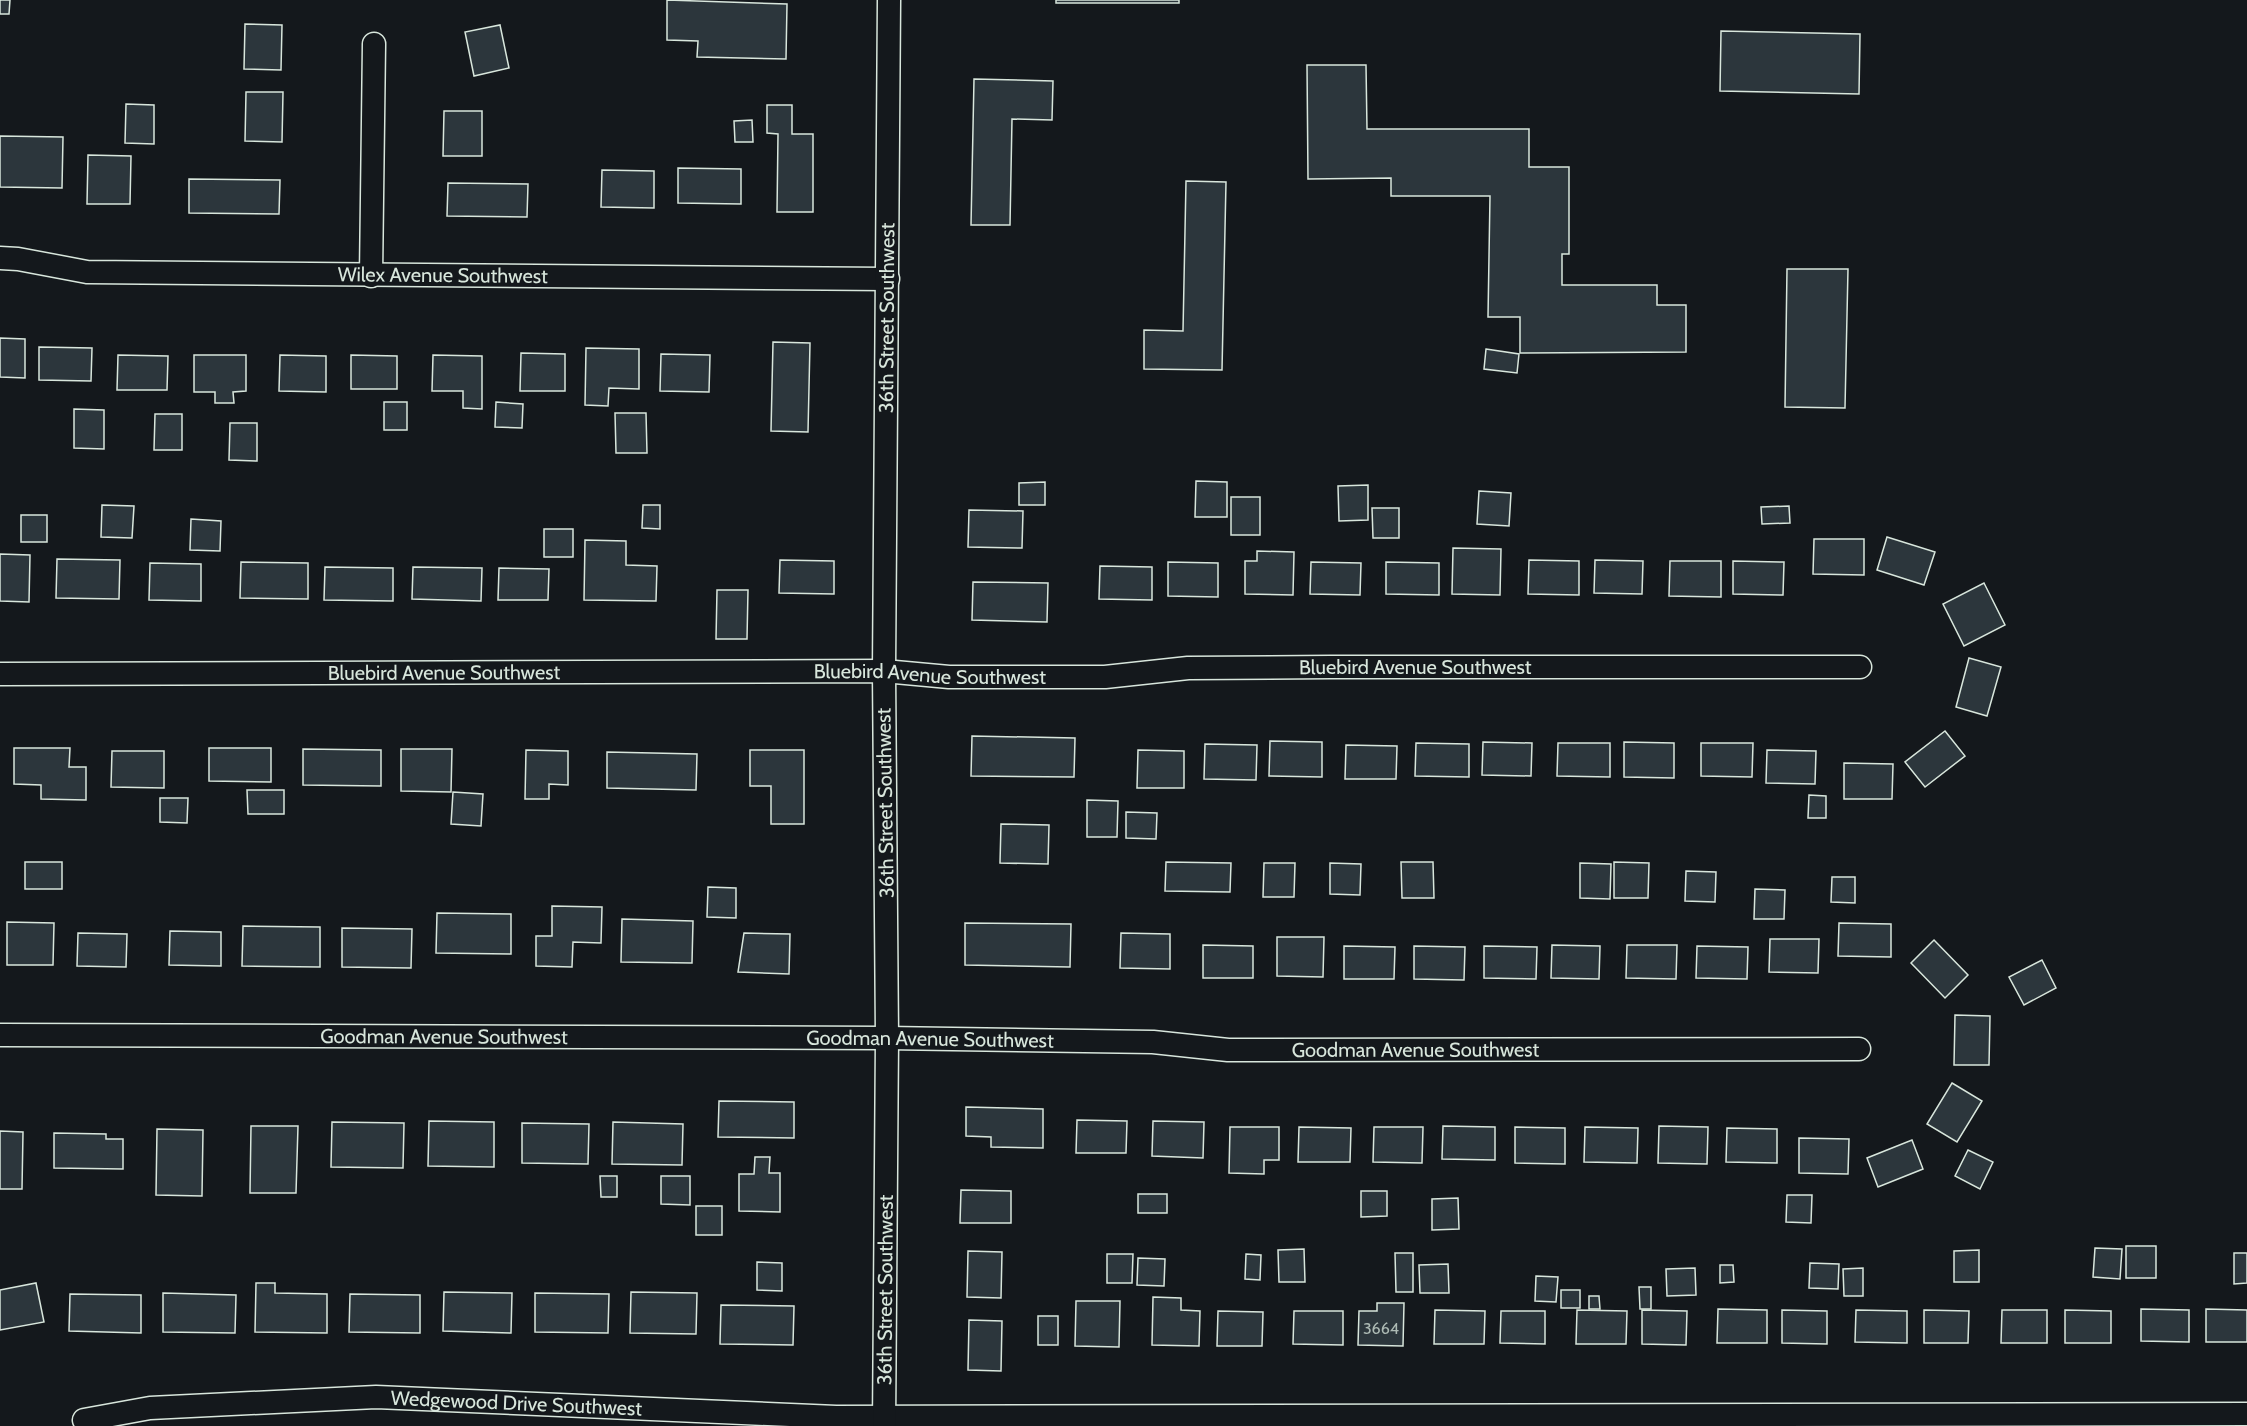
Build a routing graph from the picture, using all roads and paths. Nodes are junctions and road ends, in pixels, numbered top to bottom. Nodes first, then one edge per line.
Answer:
1 (889, 0) edge
2 (374, 44) dead end
3 (0, 258) edge
4 (371, 276) junction
5 (888, 279) junction
6 (1860, 667) dead end
7 (884, 671) junction
8 (0, 674) edge
9 (0, 1035) edge
10 (887, 1038) junction
11 (1859, 1049) dead end
12 (2247, 1414) edge
13 (84, 1420) dead end
14 (884, 1421) edge

1 - 5 street, 36th Street Southwest
2 - 4 street
3 - 4 street, Wilex Avenue Southwest
4 - 5 street, Wilex Avenue Southwest
5 - 7 street, 36th Street Southwest
6 - 7 street, Bluebird Avenue Southwest
7 - 8 street, Bluebird Avenue Southwest
7 - 10 street, 36th Street Southwest
9 - 10 street, Goodman Avenue Southwest
10 - 11 street, Goodman Avenue Southwest
10 - 14 street, 36th Street Southwest
12 - 14 street, Wedgewood Drive Southwest
13 - 14 street, Wedgewood Drive Southwest

